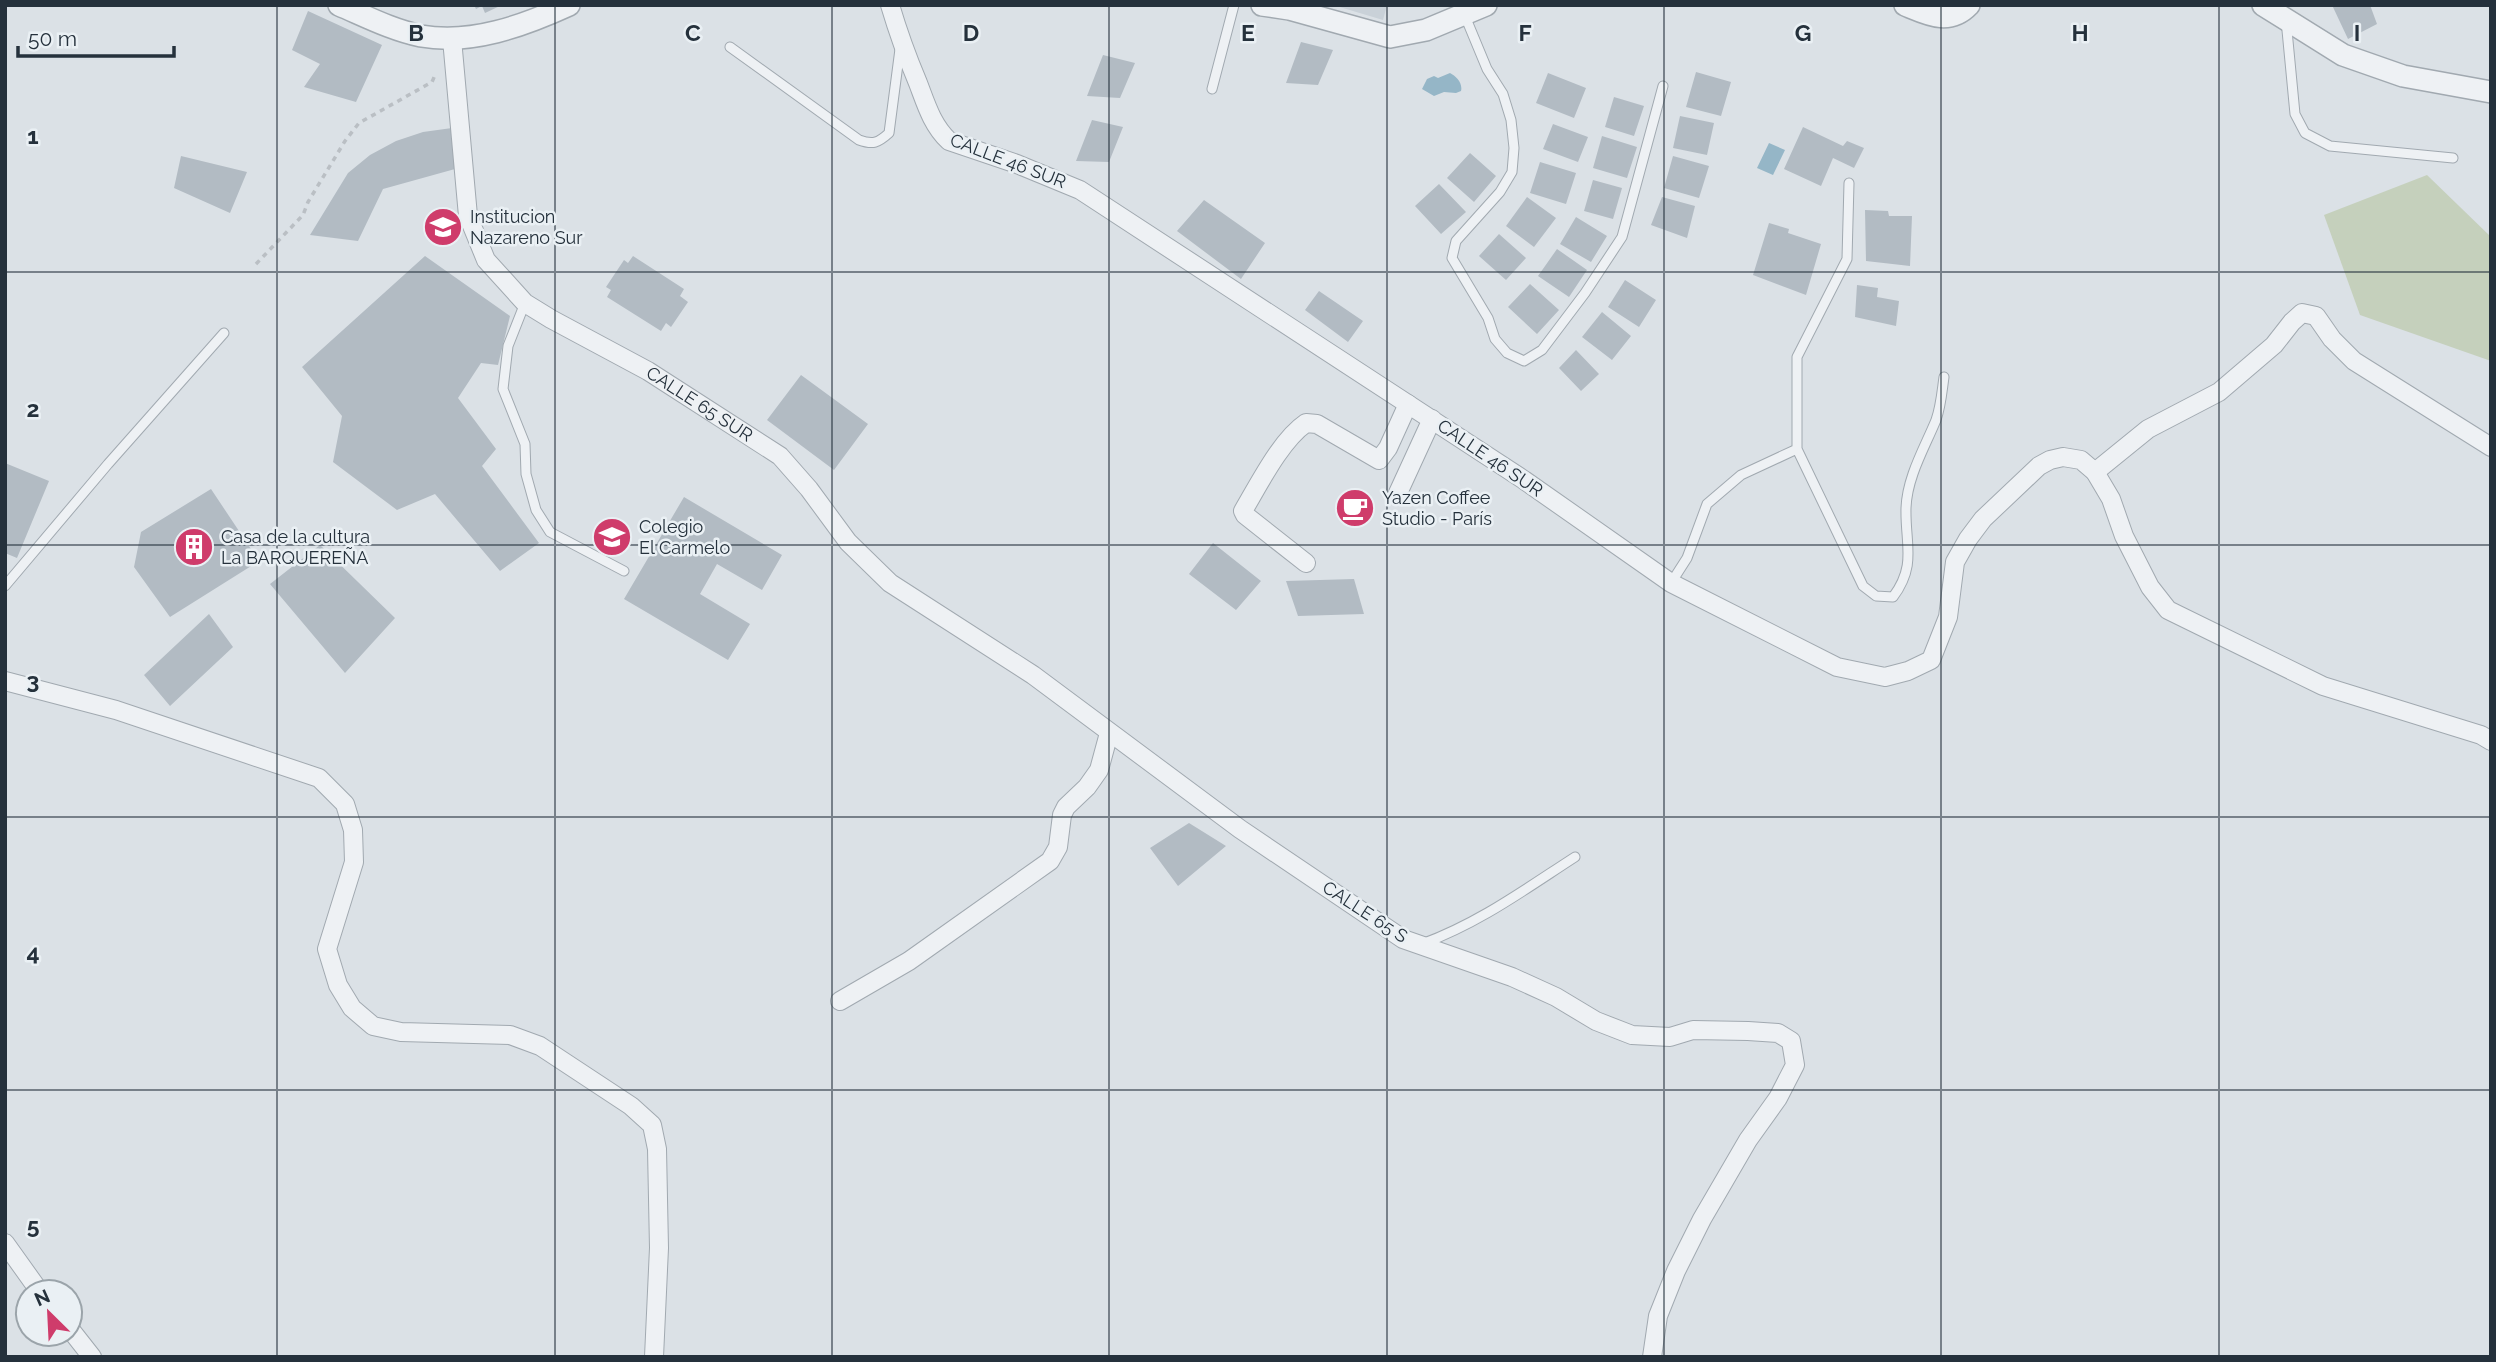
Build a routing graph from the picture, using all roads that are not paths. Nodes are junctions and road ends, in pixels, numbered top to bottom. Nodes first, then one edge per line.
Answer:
1 (338, 5) edge
2 (569, 5) edge
3 (890, 5) edge
4 (1234, 5) edge
5 (1262, 5) edge
6 (1486, 5) edge
7 (1969, 5) edge
8 (2263, 5) edge
9 (1912, 8) edge
10 (1308, 10) edge
11 (1944, 12) edge
12 (2290, 12) edge
13 (1465, 16) junction
14 (452, 39) junction
15 (901, 44) junction
16 (730, 47) dead end
17 (1663, 86) dead end
18 (1212, 89) dead end
19 (2491, 92) edge
20 (2454, 158) dead end
21 (1849, 183) dead end
22 (525, 303) junction
23 (224, 333) dead end
24 (1944, 377) dead end
25 (1408, 404) junction
26 (1432, 419) junction
27 (2491, 447) edge
28 (1797, 449) junction
29 (2095, 472) junction
30 (1398, 494) dead end
31 (1306, 564) dead end
32 (624, 571) dead end
33 (1671, 583) junction
34 (5, 586) edge
35 (5, 681) edge
36 (1074, 705) joint
37 (1109, 733) junction
38 (2491, 741) edge
39 (1575, 857) dead end
40 (1419, 946) junction
41 (840, 1001) dead end
42 (5, 1243) edge
43 (30, 1278) edge
44 (653, 1357) edge
45 (1652, 1357) edge

1 - 14 street
2 - 14 street
3 - 15 street, CALLE 46 SUR
4 - 18 lane
5 - 10 street
6 - 13 street
7 - 11 street
8 - 12 street
9 - 11 street
10 - 13 street
12 - 19 street
12 - 20 lane
13 - 17 lane
14 - 22 street, CALLE 65 SUR
15 - 16 lane
15 - 25 street, CALLE 46 SUR
21 - 28 lane
22 - 32 lane
22 - 36 street, CALLE 65 SUR
23 - 34 lane
24 - 28 lane
25 - 26 street, CALLE 46 SUR
25 - 31 street
26 - 30 street
26 - 33 street, CALLE 46 SUR
27 - 29 street
28 - 33 lane
29 - 33 street, CALLE 46 SUR
29 - 38 street
35 - 44 street
36 - 37 street, CALLE 65 S
37 - 40 street, CALLE 65 S
37 - 41 street
39 - 40 lane
40 - 45 street, CALLE 65 S
42 - 43 street

